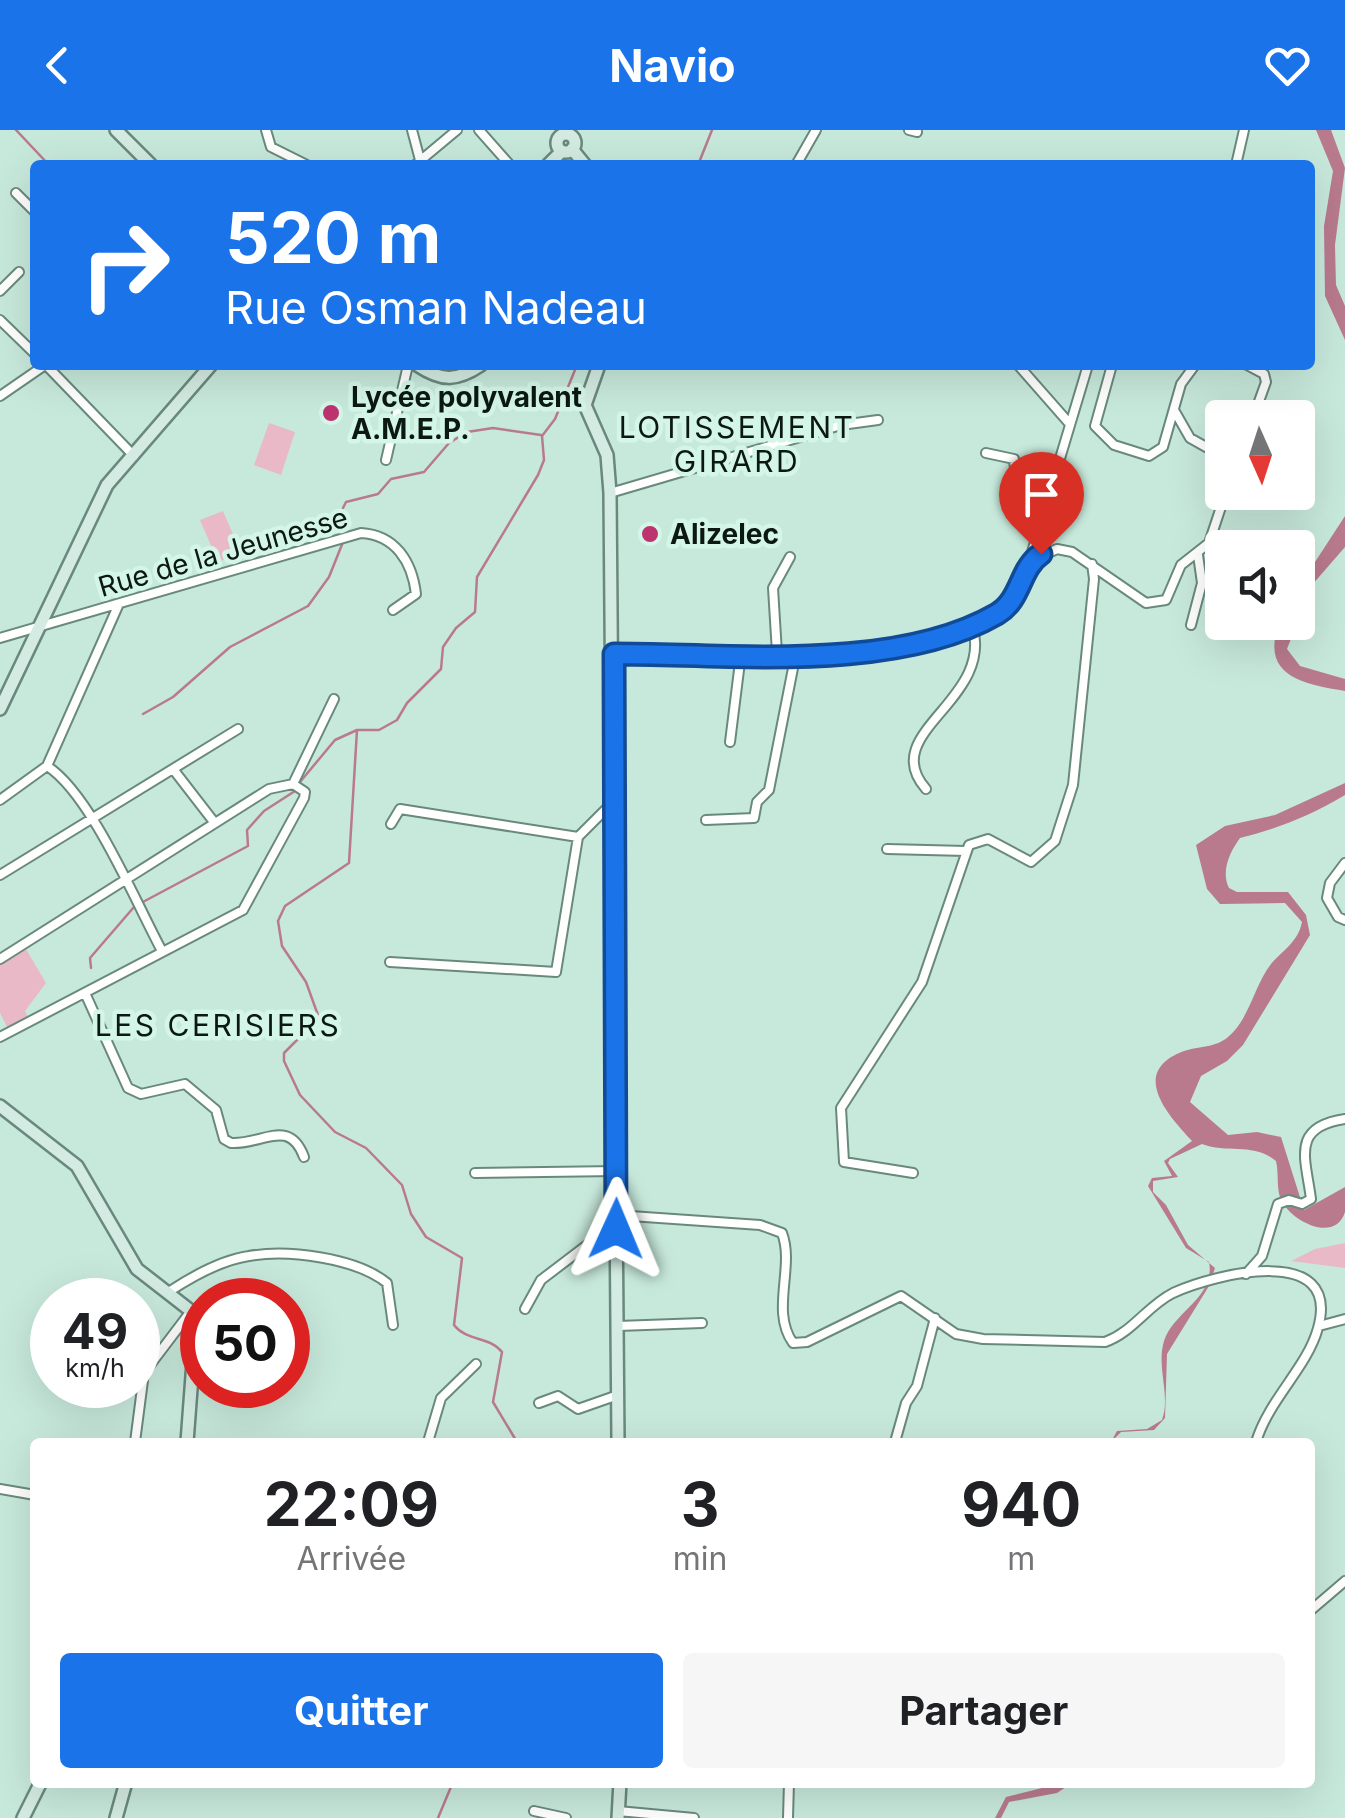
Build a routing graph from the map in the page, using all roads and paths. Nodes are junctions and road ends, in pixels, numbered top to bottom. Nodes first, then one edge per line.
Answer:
1 (116, 130) edge
2 (266, 130) edge
3 (412, 130) edge
4 (456, 130) edge
5 (479, 130) edge
6 (816, 130) edge
7 (1244, 130) edge
8 (570, 132) edge
9 (567, 150) junction
10 (147, 160) edge
11 (297, 160) edge
12 (417, 160) edge
13 (421, 160) edge
14 (506, 160) edge
15 (554, 160) edge
16 (578, 160) edge
17 (799, 160) edge
18 (1237, 160) edge
19 (16, 194) dead end
20 (30, 207) edge
21 (19, 272) dead end
22 (0, 291) edge
23 (0, 320) edge
24 (30, 349) edge
25 (38, 370) edge
26 (50, 370) edge
27 (207, 370) edge
28 (407, 370) edge
29 (425, 370) edge
30 (471, 370) edge
31 (597, 370) edge
32 (1022, 370) edge
33 (1086, 370) edge
34 (1110, 370) edge
35 (1192, 370) edge
36 (1256, 370) edge
37 (0, 396) edge
38 (1259, 400) edge
39 (1174, 409) junction
40 (878, 420) dead end
41 (1069, 423) junction
42 (1205, 446) edge
43 (986, 452) dead end
44 (134, 456) junction
45 (386, 460) dead end
46 (610, 493) junction
47 (1220, 510) edge
48 (1020, 524) dead end
49 (1198, 555) junction
50 (790, 557) dead end
51 (1029, 562) junction
52 (1092, 564) junction
53 (118, 606) junction
54 (393, 610) dead end
55 (972, 624) junction
56 (1191, 625) dead end
57 (40, 627) junction
58 (0, 638) edge
59 (614, 654) junction
60 (741, 654) junction
61 (777, 654) junction
62 (796, 654) junction
63 (334, 700) dead end
64 (0, 710) edge
65 (238, 729) dead end
66 (730, 742) dead end
67 (47, 766) junction
68 (173, 770) junction
69 (293, 784) junction
70 (926, 789) dead end
71 (0, 800) edge
72 (612, 802) junction
73 (90, 817) junction
74 (706, 820) dead end
75 (214, 822) junction
76 (391, 824) dead end
77 (578, 837) junction
78 (887, 849) dead end
79 (966, 851) junction
80 (1345, 863) edge
81 (0, 875) edge
82 (125, 879) junction
83 (1345, 920) edge
84 (162, 951) junction
85 (0, 958) edge
86 (390, 962) dead end
87 (85, 994) junction
88 (0, 1037) edge
89 (0, 1106) edge
90 (1345, 1120) edge
91 (304, 1156) dead end
92 (617, 1171) junction
93 (475, 1172) dead end
94 (913, 1173) dead end
95 (616, 1219) junction
96 (1246, 1274) junction
97 (170, 1291) junction
98 (180, 1300) edge
99 (524, 1309) dead end
100 (935, 1318) junction
101 (1345, 1318) edge
102 (702, 1323) dead end
103 (394, 1325) dead end
104 (180, 1326) edge
105 (618, 1326) junction
106 (1319, 1326) junction
107 (160, 1352) edge
108 (476, 1364) dead end
109 (618, 1395) junction
110 (538, 1404) dead end
111 (137, 1408) edge
112 (190, 1408) edge
113 (136, 1438) edge
114 (187, 1438) edge
115 (429, 1438) edge
116 (618, 1438) edge
117 (896, 1438) edge
118 (1258, 1438) edge
119 (0, 1489) edge
120 (30, 1494) edge
121 (1345, 1581) edge
122 (1315, 1606) edge
123 (38, 1788) edge
124 (124, 1788) edge
125 (620, 1788) edge
126 (788, 1788) edge
127 (534, 1810) dead end
128 (618, 1814) edge
129 (23, 1818) edge
130 (116, 1818) edge
131 (566, 1818) edge
132 (694, 1818) edge
133 (788, 1818) edge

1 - 10 main road
2 - 11 street
3 - 12 street
4 - 13 street
5 - 14 street
6 - 17 street
7 - 18 street
8 - 9 main road
9 - 15 main road
9 - 16 main road
19 - 20 street
21 - 22 street
23 - 24 street
25 - 37 street
26 - 44 street
27 - 44 main road
28 - 45 street
29 - 30 main road
31 - 46 main road
32 - 41 street
33 - 41 street
34 - 39 street
35 - 39 street
36 - 38 street
39 - 42 street
40 - 46 street
41 - 51 street
43 - 48 street
44 - 57 main road
46 - 59 main road
47 - 49 street
49 - 52 street
49 - 56 street
50 - 61 street
51 - 52 street
51 - 55 street
52 - 79 street
53 - 54 street, Rue de la Jeunesse
53 - 57 street, Rue de la Jeunesse
53 - 67 street
55 - 62 street
55 - 70 street
57 - 58 street, Rue de la Jeunesse
57 - 64 main road
59 - 60 street
59 - 72 main road
60 - 61 street
60 - 66 street
61 - 62 street
62 - 74 street
63 - 69 street
65 - 68 street
67 - 71 street
67 - 73 street
68 - 73 street
68 - 75 street
69 - 75 street
69 - 84 street
72 - 77 street
72 - 92 main road
73 - 81 street
73 - 82 street
75 - 82 street
76 - 77 street
77 - 86 street
78 - 79 street
79 - 94 street
80 - 83 street
82 - 84 street
82 - 85 street
84 - 87 street
87 - 88 street
87 - 91 street
89 - 97 main road
90 - 96 street
92 - 93 street
92 - 95 main road
95 - 99 street
95 - 100 street
95 - 105 main road
96 - 100 street
96 - 106 street
97 - 98 main road
97 - 103 street
100 - 117 street
101 - 106 street
102 - 105 street
104 - 107 street
105 - 109 main road
106 - 118 street
108 - 115 street
109 - 110 street
109 - 116 main road
111 - 113 street
112 - 114 main road
119 - 120 street
121 - 122 street
123 - 129 main road
124 - 130 main road
125 - 128 main road
126 - 133 street
127 - 131 street
128 - 132 street

